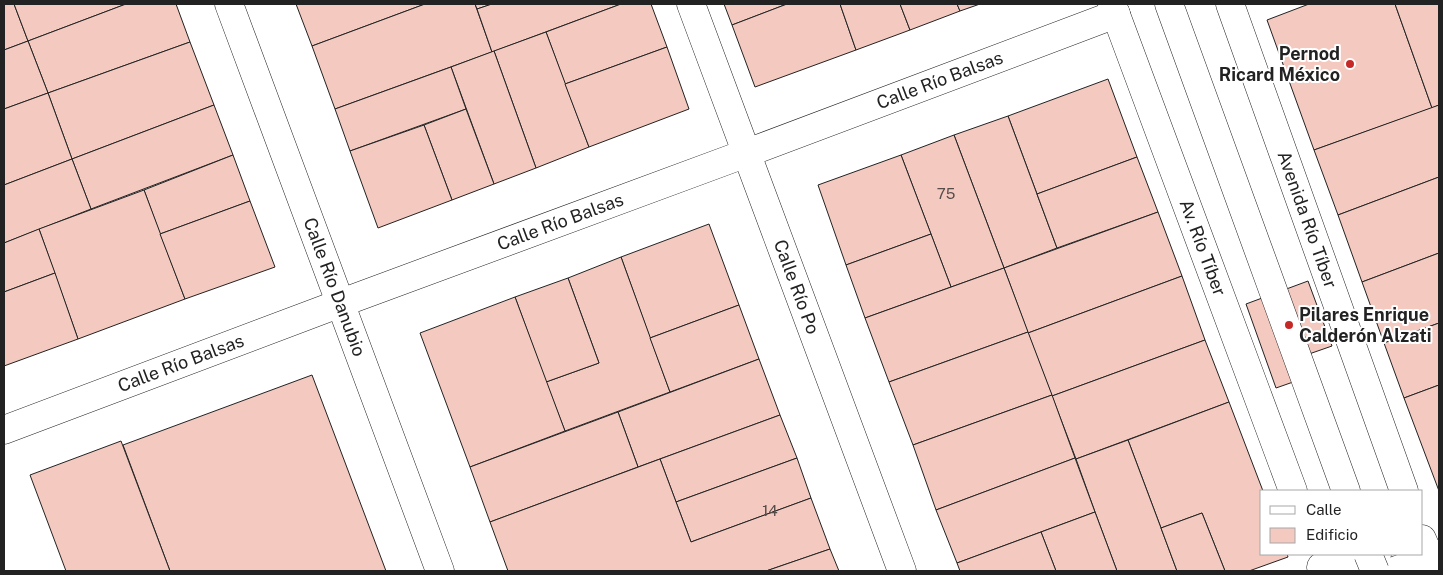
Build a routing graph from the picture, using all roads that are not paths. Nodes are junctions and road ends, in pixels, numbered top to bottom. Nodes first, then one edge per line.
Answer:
1 (230, 4) edge
2 (691, 4) edge
3 (1169, 4) edge
4 (1230, 4) edge
5 (1114, 9) edge
6 (747, 153) junction
7 (341, 303) junction
8 (4, 430) edge
9 (1293, 490) edge
10 (1346, 490) edge
11 (1404, 490) edge
12 (1368, 555) edge
13 (1374, 555) edge
14 (1432, 555) edge
15 (1320, 564) edge
16 (440, 571) edge
17 (902, 571) edge
18 (1375, 571) edge
19 (1394, 571) edge

1 - 7 street, Calle Río Danubio
2 - 6 street, Calle Río Po
3 - 10 street
4 - 11 street, Avenida Río Tíber
5 - 6 street, Calle Río Balsas
5 - 9 street, Av. Río Tíber
6 - 7 street, Calle Río Balsas
6 - 17 street, Calle Río Po
7 - 8 street, Calle Río Balsas
7 - 16 street, Calle Río Danubio
12 - 18 street, bridge
13 - 15 street
14 - 19 street

